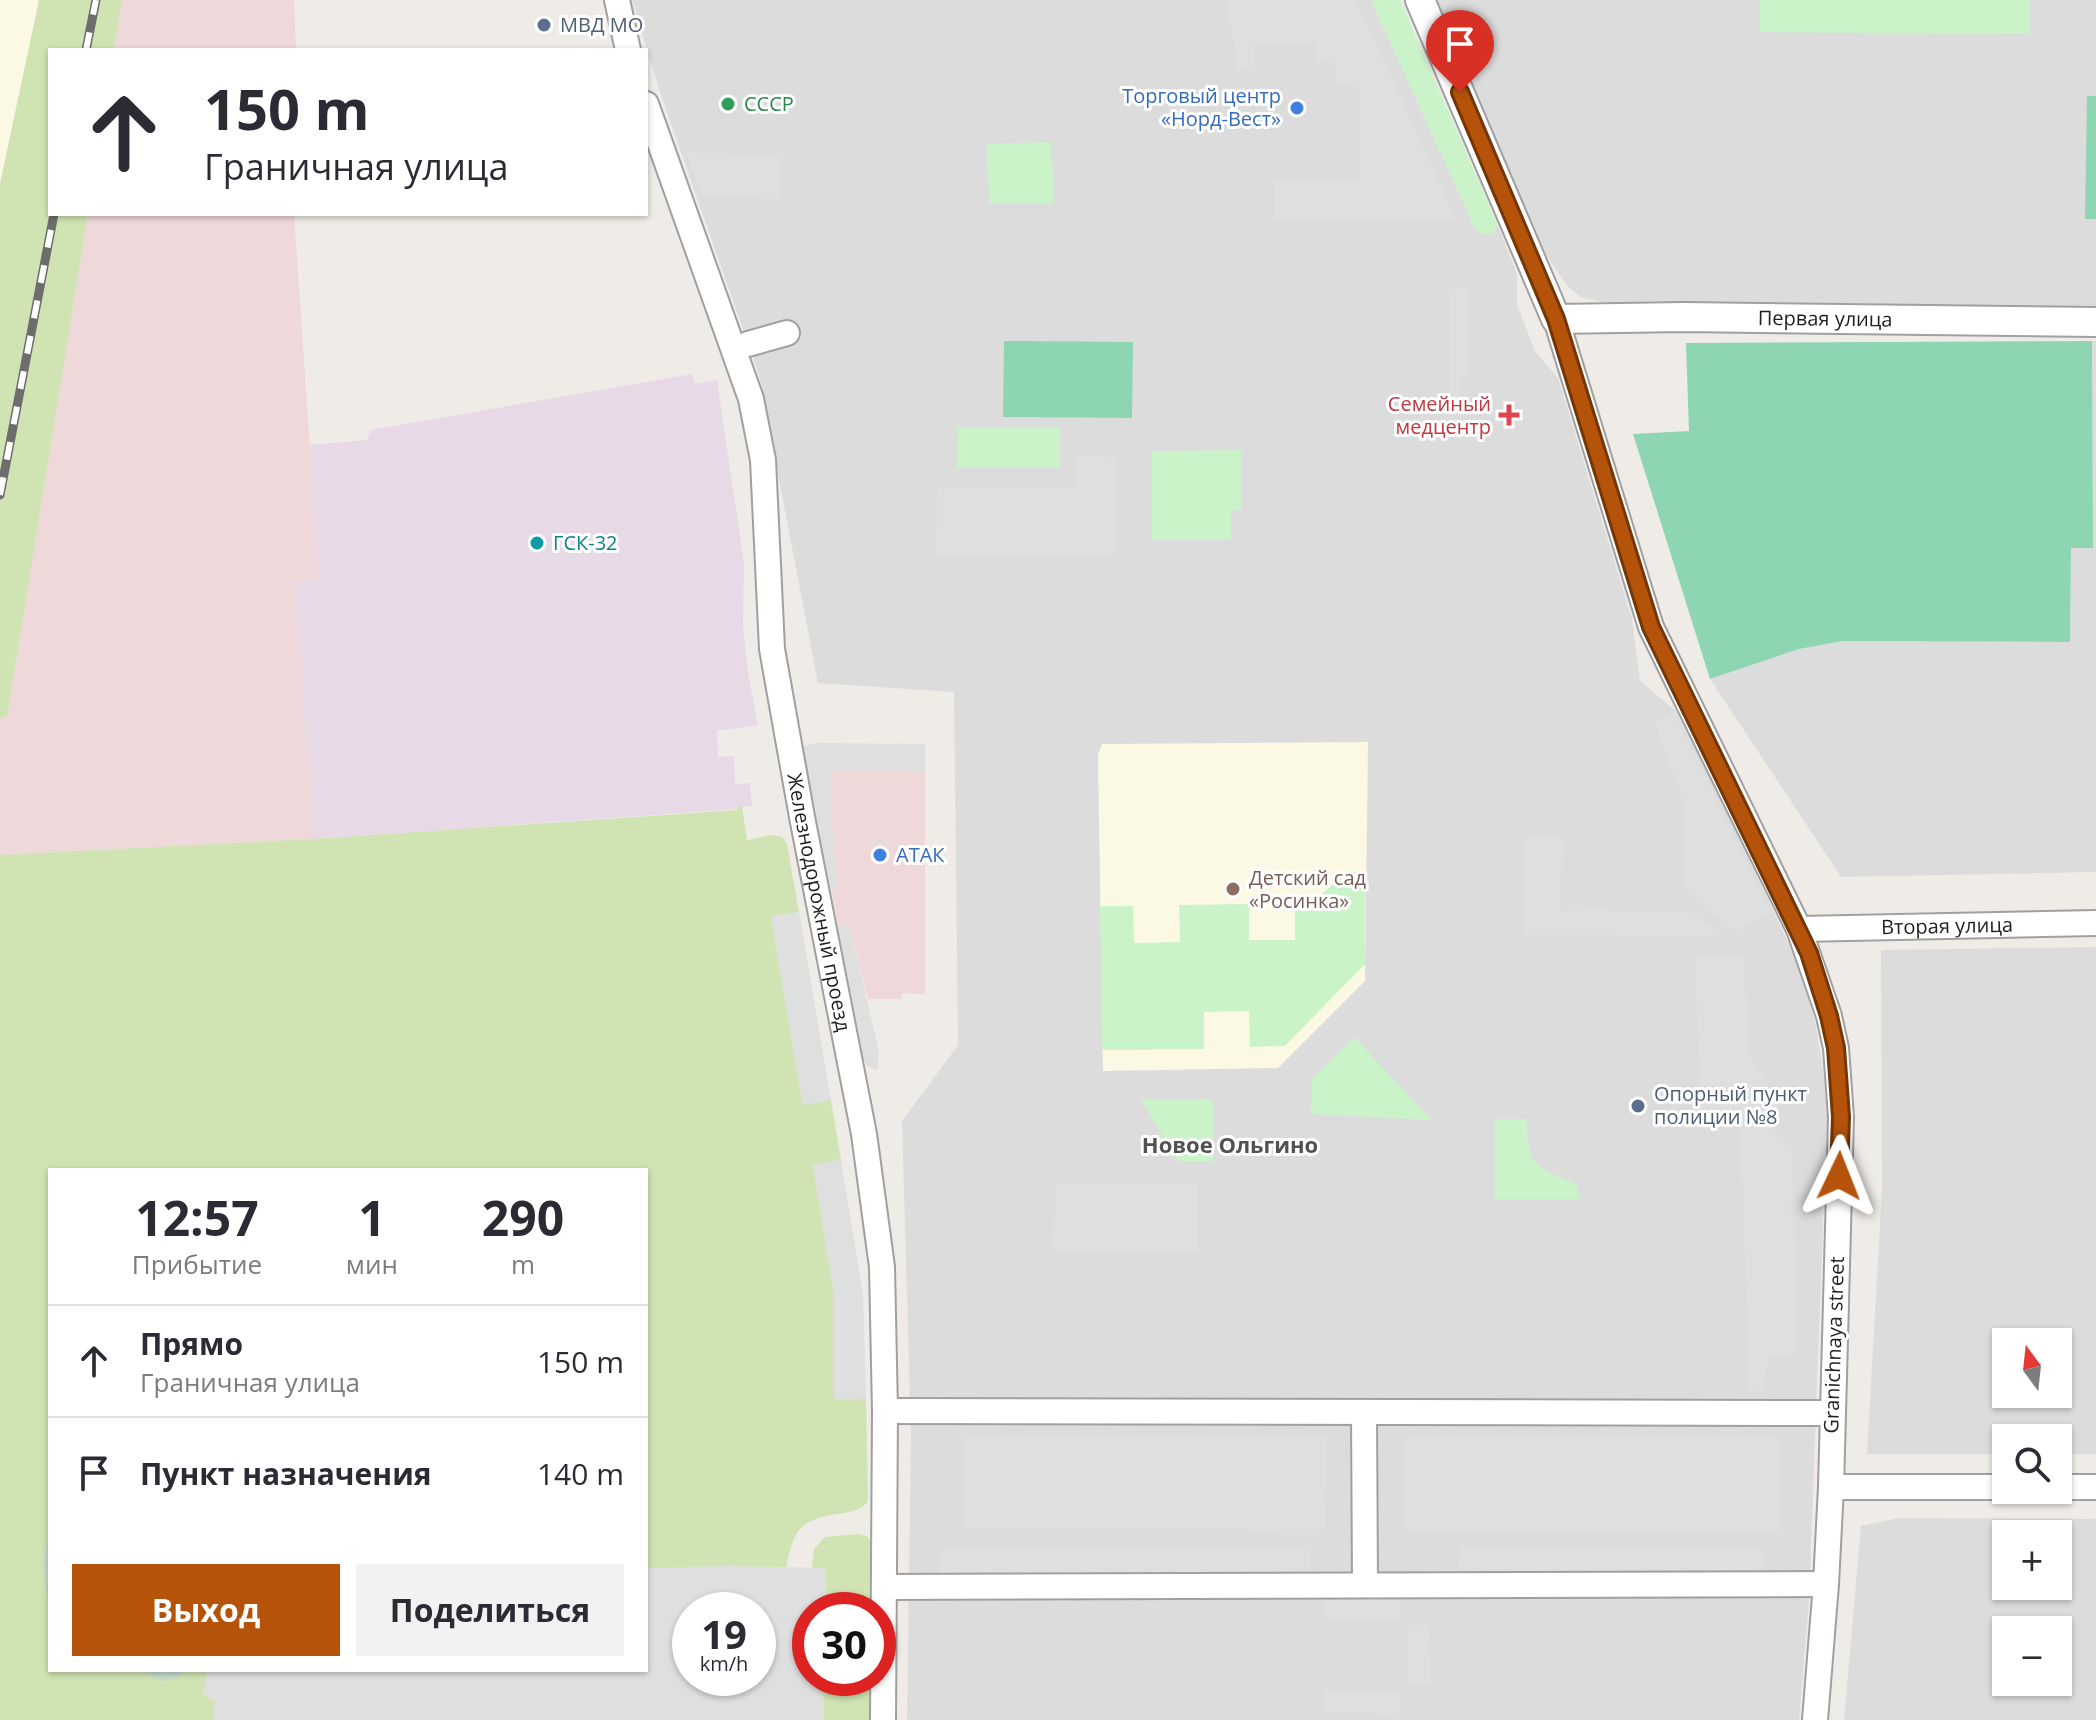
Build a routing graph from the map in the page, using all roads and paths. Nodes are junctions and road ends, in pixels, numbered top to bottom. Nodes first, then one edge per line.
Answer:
1 (617, 0) edge
2 (1420, 0) edge
3 (628, 48) edge
4 (648, 110) edge
5 (1556, 319) junction
6 (2096, 322) edge
7 (787, 333) dead end
8 (748, 344) dead end
9 (2096, 923) edge
10 (1799, 929) junction
11 (885, 1411) junction
12 (1364, 1412) junction
13 (1832, 1413) junction
14 (1831, 1487) junction
15 (1992, 1487) edge
16 (2072, 1487) edge
17 (2096, 1487) edge
18 (1826, 1584) junction
19 (1365, 1585) junction
20 (884, 1587) junction
21 (883, 1720) edge
22 (1815, 1720) edge

1 - 3 street
2 - 5 street
4 - 11 street, Железнодорожный проезд
5 - 6 street, Первая улица
5 - 10 street, Granichnaya street
7 - 8 street
9 - 10 street, Вторая улица
10 - 13 street, Granichnaya street
11 - 12 street
11 - 20 street, Железнодорожный проезд
12 - 13 street
12 - 19 street
13 - 14 street, Granichnaya street
14 - 15 street
14 - 18 street, Granichnaya street
16 - 17 street
18 - 19 street
18 - 22 street, Granichnaya street
19 - 20 street
20 - 21 street, Железнодорожный проезд

